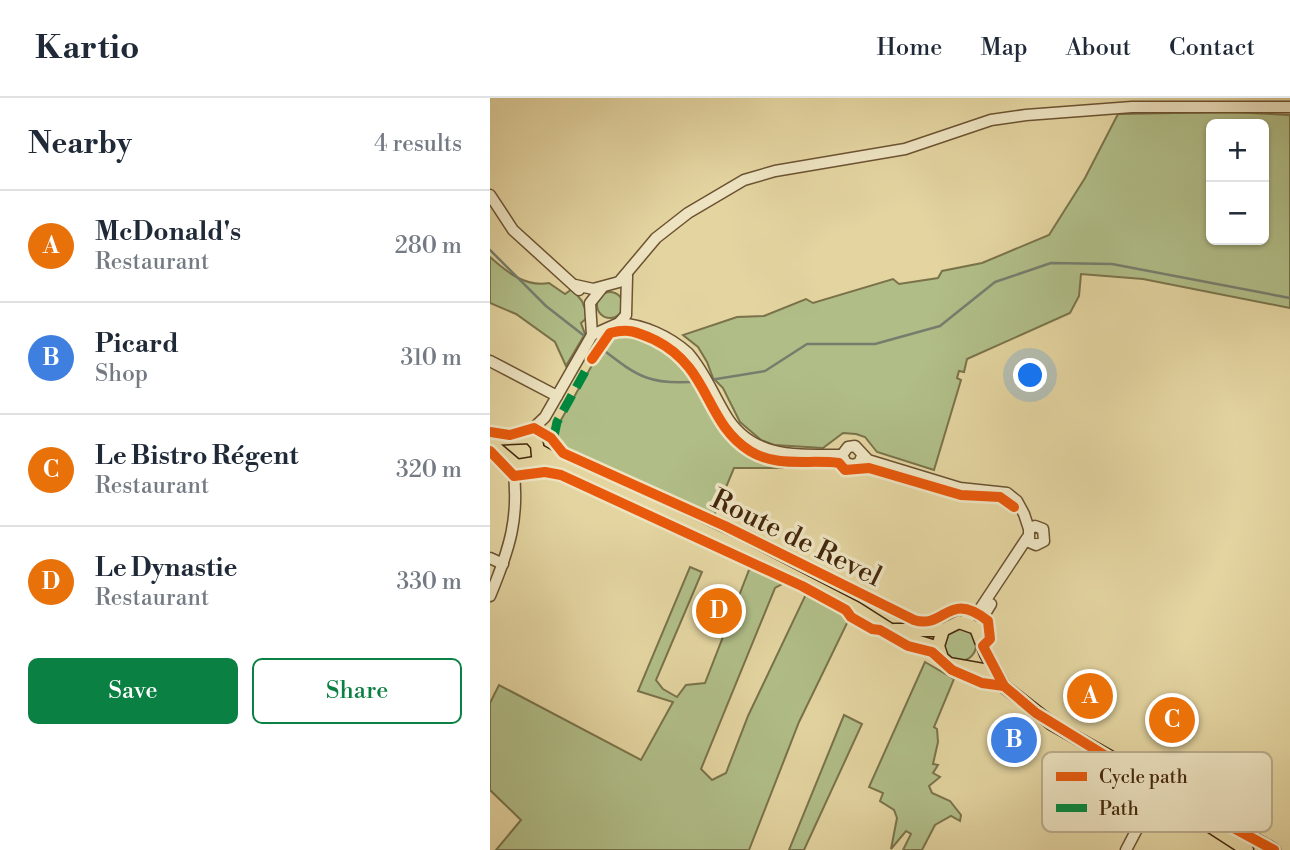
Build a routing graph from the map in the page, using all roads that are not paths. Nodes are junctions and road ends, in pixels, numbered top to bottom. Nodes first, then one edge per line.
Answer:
1 (1128, 104) edge
2 (1290, 107) edge
3 (490, 196) edge
4 (627, 276) junction
5 (575, 285) junction
6 (606, 287) junction
7 (627, 300) junction
8 (592, 312) junction
9 (614, 324) junction
10 (641, 325) junction
11 (592, 335) junction
12 (490, 361) edge
13 (557, 396) junction
14 (545, 417) junction
15 (525, 436) junction
16 (512, 440) junction
17 (490, 441) edge
18 (538, 447) junction
19 (510, 461) junction
20 (531, 465) junction
21 (583, 475) junction
22 (516, 484) junction
23 (1030, 537) junction
24 (490, 558) edge
25 (503, 564) junction
26 (490, 596) edge
27 (962, 622) junction
28 (887, 627) junction
29 (943, 630) junction
30 (982, 640) junction
31 (939, 652) junction
32 (967, 666) junction
33 (1004, 686) junction
34 (1099, 752) edge
35 (1135, 832) edge
36 (1220, 832) edge
37 (1241, 832) edge
38 (1126, 850) edge
39 (1247, 850) edge
40 (1274, 850) edge

1 - 2 street
1 - 4 street
3 - 5 street
4 - 6 street
4 - 7 street
5 - 6 street
5 - 8 street
6 - 7 street
6 - 8 street
7 - 9 street
7 - 10 street
8 - 9 street
8 - 11 street
9 - 10 street
9 - 11 street
10 - 23 street
11 - 13 street
12 - 13 street
13 - 14 street
14 - 15 street
14 - 18 street
15 - 16 main road, Route de Revel
15 - 18 main road, Route de Revel
16 - 17 main road, Route de Revel
16 - 19 main road
17 - 19 main road, Route de Revel
18 - 20 main road
18 - 21 main road, Route de Revel
19 - 20 main road, Route de Revel
19 - 22 street
20 - 21 main road, Route de Revel
20 - 22 street
21 - 28 main road, Route de Revel
22 - 25 street
23 - 27 street
23 - 30 street
24 - 25 street
25 - 26 street
27 - 29 main road
27 - 30 main road
28 - 29 main road, Route de Revel
28 - 31 main road, Route de Revel
29 - 31 main road
30 - 32 main road
30 - 33 main road
31 - 32 main road
32 - 33 main road
33 - 34 main road
35 - 38 street
36 - 39 main road
37 - 40 main road

